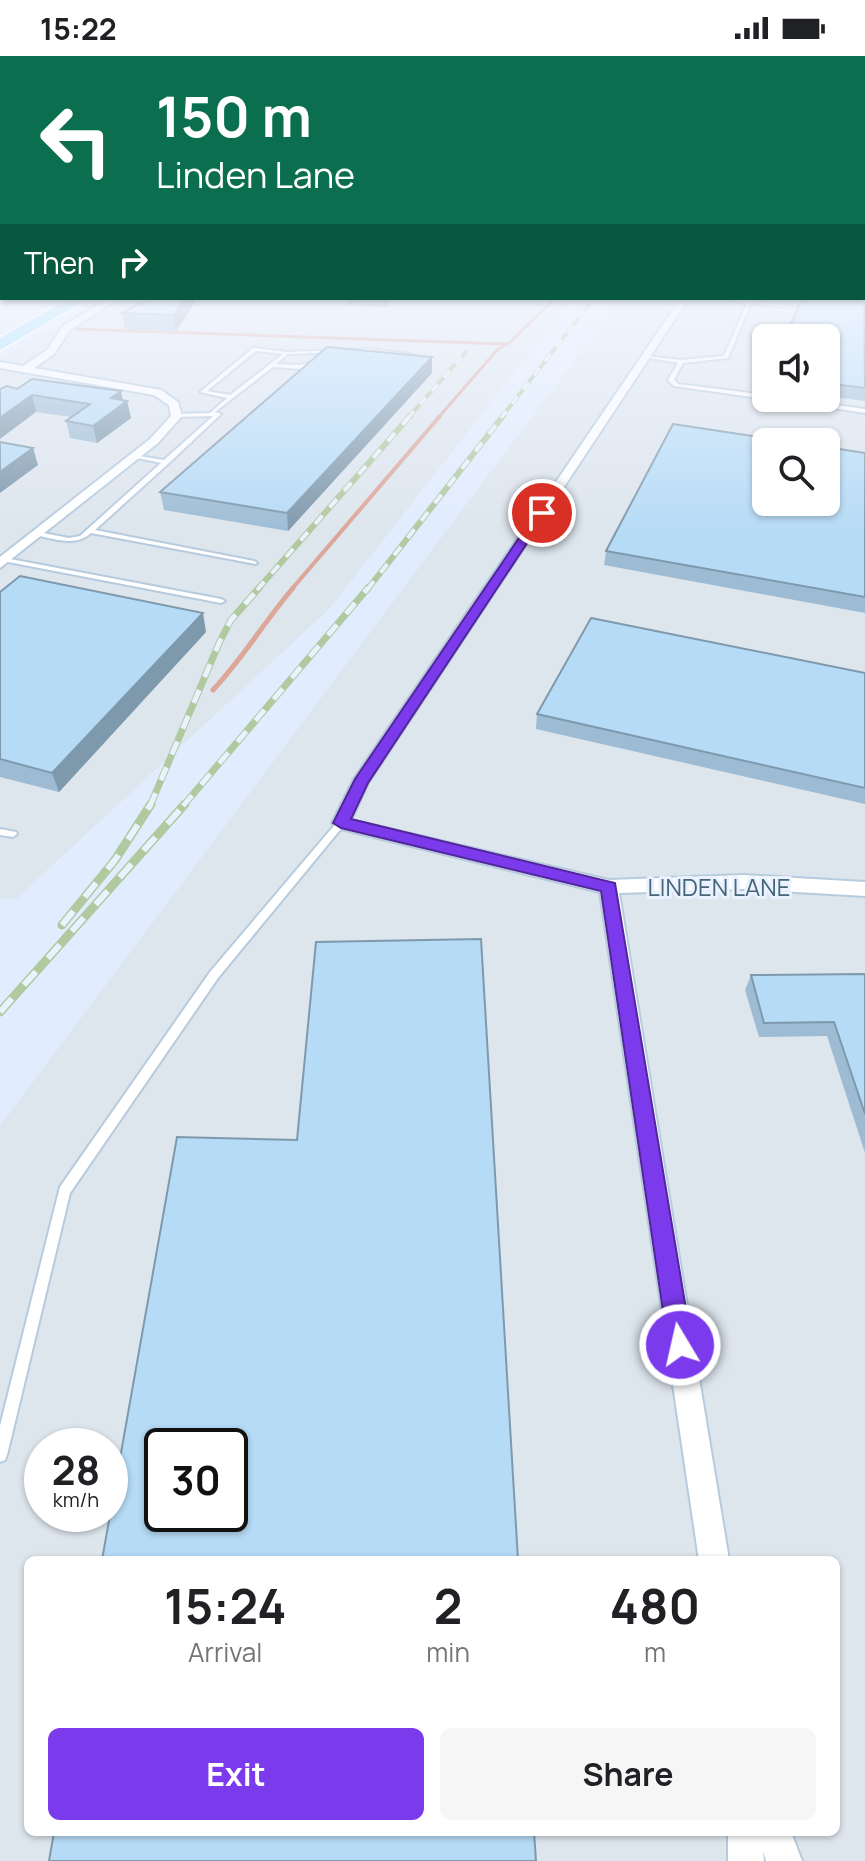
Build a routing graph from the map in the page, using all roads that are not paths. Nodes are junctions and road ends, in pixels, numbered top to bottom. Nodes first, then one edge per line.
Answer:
1 (6, 366) edge
2 (30, 366) edge
3 (234, 366) edge
4 (268, 366) edge
5 (640, 366) edge
6 (679, 366) edge
7 (24, 370) junction
8 (752, 396) edge
9 (231, 397) junction
10 (840, 408) edge
11 (865, 411) edge
12 (212, 412) junction
13 (177, 415) junction
14 (135, 456) junction
15 (167, 462) junction
16 (90, 531) junction
17 (38, 534) junction
18 (2, 562) edge
19 (254, 563) dead end
20 (221, 601) dead end
21 (341, 823) junction
22 (0, 832) edge
23 (13, 834) dead end
24 (609, 887) junction
25 (865, 889) edge
26 (0, 1455) edge
27 (713, 1556) edge
28 (745, 1836) edge
29 (775, 1836) edge
30 (746, 1861) edge
31 (784, 1861) edge

1 - 7 street
2 - 7 street
3 - 9 lane
4 - 9 lane
5 - 21 street
6 - 8 lane
7 - 13 street
9 - 12 lane
10 - 11 lane
12 - 13 lane
12 - 15 lane
13 - 14 street
14 - 15 lane
14 - 17 street
15 - 16 lane
16 - 17 lane
16 - 19 lane
17 - 18 street
18 - 20 lane
21 - 24 street, LINDEN LANE
21 - 26 lane
22 - 23 lane
24 - 25 street, LINDEN LANE
24 - 27 street
28 - 30 street
29 - 31 street

